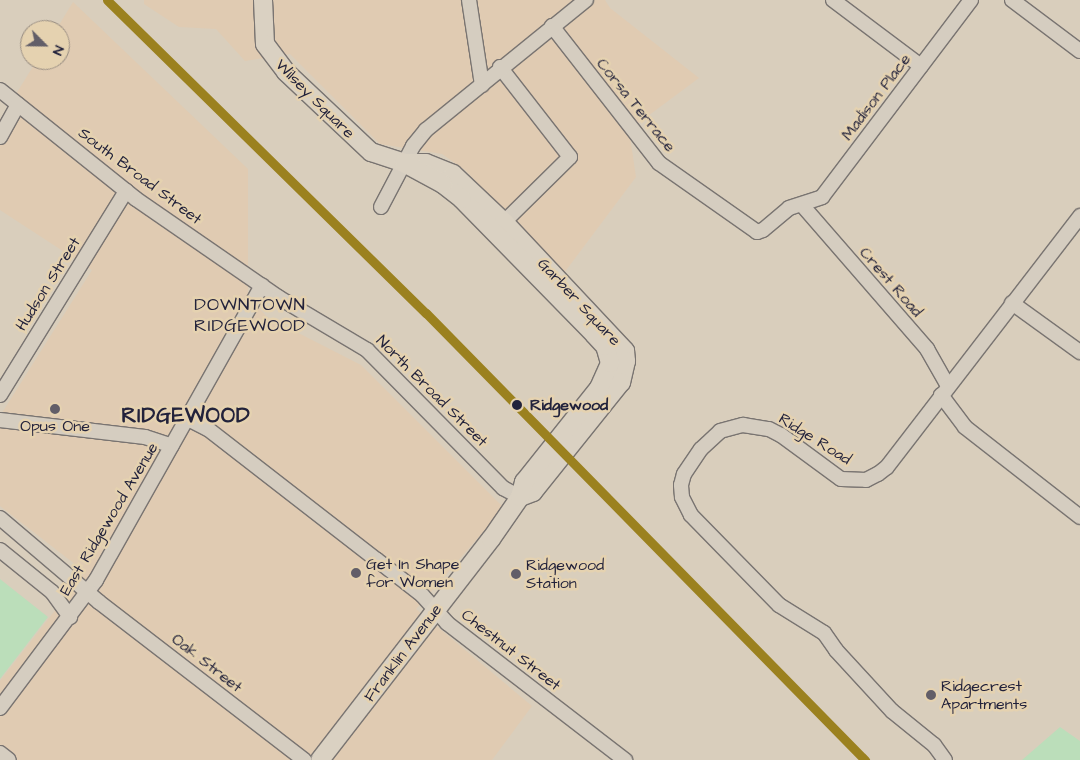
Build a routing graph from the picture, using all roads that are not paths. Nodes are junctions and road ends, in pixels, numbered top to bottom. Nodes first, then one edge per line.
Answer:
1 (469, 0) edge
2 (586, 0) edge
3 (833, 0) edge
4 (971, 0) edge
5 (1012, 0) edge
6 (262, 4) edge
7 (552, 26) junction
8 (1080, 51) edge
9 (921, 66) junction
10 (500, 67) junction
11 (482, 85) junction
12 (0, 90) edge
13 (18, 105) junction
14 (0, 137) edge
15 (404, 162) junction
16 (126, 191) junction
17 (802, 205) junction
18 (381, 207) dead end
19 (1080, 216) edge
20 (504, 222) junction
21 (262, 285) junction
22 (1012, 303) junction
23 (1080, 352) edge
24 (945, 390) junction
25 (0, 395) edge
26 (188, 418) junction
27 (0, 420) edge
28 (172, 446) junction
29 (520, 497) junction
30 (1080, 517) edge
31 (0, 518) edge
32 (0, 550) edge
33 (88, 592) junction
34 (435, 609) junction
35 (70, 617) junction
36 (0, 708) edge
37 (0, 753) edge
38 (9, 760) edge
39 (304, 760) edge
40 (320, 760) edge
41 (625, 760) edge
42 (945, 760) edge

1 - 11 street
2 - 7 street
3 - 9 street
4 - 9 street, Madison Place
5 - 8 street
6 - 15 main road, Wilsey Square
7 - 10 street
7 - 17 street, Corsa Terrace
9 - 17 street, Madison Place
10 - 11 street
10 - 20 street
11 - 15 street
12 - 13 street, South Broad Street
13 - 14 street
13 - 16 street, South Broad Street
15 - 18 street
15 - 20 main road, Garber Square
15 - 29 main road, Garber Square
16 - 21 street, South Broad Street
16 - 25 street, Hudson Street
17 - 24 street, Crest Road
19 - 22 street, Ridge Road
20 - 29 main road, Garber Square
21 - 26 street, East Ridgewood Avenue
21 - 29 street, North Broad Street
22 - 23 street
22 - 24 street, Ridge Road
24 - 30 street, Crest Road
24 - 42 street, Ridge Road
26 - 28 street, East Ridgewood Avenue
26 - 34 street, Chestnut Street
27 - 28 street
28 - 33 street, East Ridgewood Avenue
29 - 34 main road, Franklin Avenue
31 - 33 street, Oak Street
32 - 35 street
33 - 35 street, East Ridgewood Avenue
33 - 39 street, Oak Street
34 - 40 main road, Franklin Avenue
34 - 41 street, Chestnut Street
35 - 36 street, East Ridgewood Avenue
37 - 38 street

